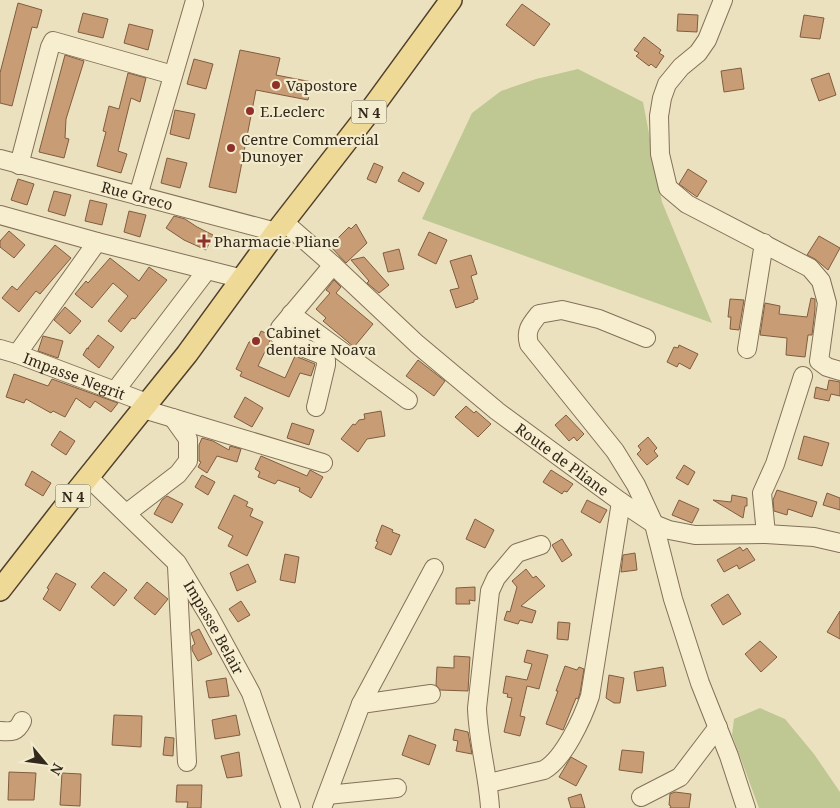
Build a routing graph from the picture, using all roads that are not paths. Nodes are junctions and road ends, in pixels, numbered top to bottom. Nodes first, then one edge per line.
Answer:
1 (451, 0) edge
2 (723, 0) edge
3 (194, 4) dead end
4 (173, 75) junction
5 (6, 164) edge
6 (138, 196) junction
7 (0, 215) edge
8 (280, 227) junction
9 (97, 242) junction
10 (764, 243) junction
11 (333, 265) junction
12 (207, 270) junction
13 (243, 279) junction
14 (291, 314) junction
15 (646, 338) dead end
16 (747, 349) dead end
17 (8, 351) edge
18 (840, 371) edge
19 (803, 376) dead end
20 (115, 391) junction
21 (408, 400) dead end
22 (145, 406) junction
23 (316, 407) dead end
24 (173, 418) junction
25 (323, 463) dead end
26 (88, 477) junction
27 (621, 502) junction
28 (127, 513) junction
29 (654, 524) junction
30 (766, 534) junction
31 (840, 543) edge
32 (541, 545) dead end
33 (177, 563) junction
34 (434, 568) dead end
35 (0, 590) edge
36 (431, 694) dead end
37 (361, 704) junction
38 (22, 721) dead end
39 (718, 727) junction
40 (0, 730) edge
41 (187, 762) dead end
42 (489, 783) junction
43 (396, 788) dead end
44 (641, 797) dead end
45 (325, 801) edge
46 (291, 808) edge
47 (490, 808) edge
48 (746, 808) edge

1 - 8 main road, N 4
2 - 10 street
3 - 4 street
4 - 5 street
4 - 6 street
5 - 6 street, Rue Greco
6 - 8 street, Rue Greco
7 - 9 street
8 - 11 street, Route de Pliane
8 - 13 main road, N 4
9 - 12 street
9 - 17 street
10 - 16 street
10 - 18 street
11 - 14 street
11 - 27 street, Route de Pliane
12 - 13 street
12 - 20 street
13 - 22 main road, N 4
14 - 21 street
14 - 23 street
15 - 29 street
17 - 20 street, Impasse Negrit
19 - 30 street
20 - 22 street, Impasse Negrit
22 - 24 street, Impasse Negrit
22 - 26 main road, N 4
24 - 25 street, Impasse Negrit
24 - 28 street
26 - 28 street, Impasse Belair
26 - 35 main road, N 4
27 - 29 street, Route de Pliane
27 - 42 street
28 - 33 street, Impasse Belair
29 - 30 street, Route de Pliane
29 - 39 street
30 - 31 street, Route de Pliane
32 - 42 street
33 - 41 street
33 - 46 street, Impasse Belair
34 - 37 street
36 - 37 street
37 - 45 street
38 - 40 street
39 - 44 street
39 - 48 street
42 - 47 street
43 - 45 street

